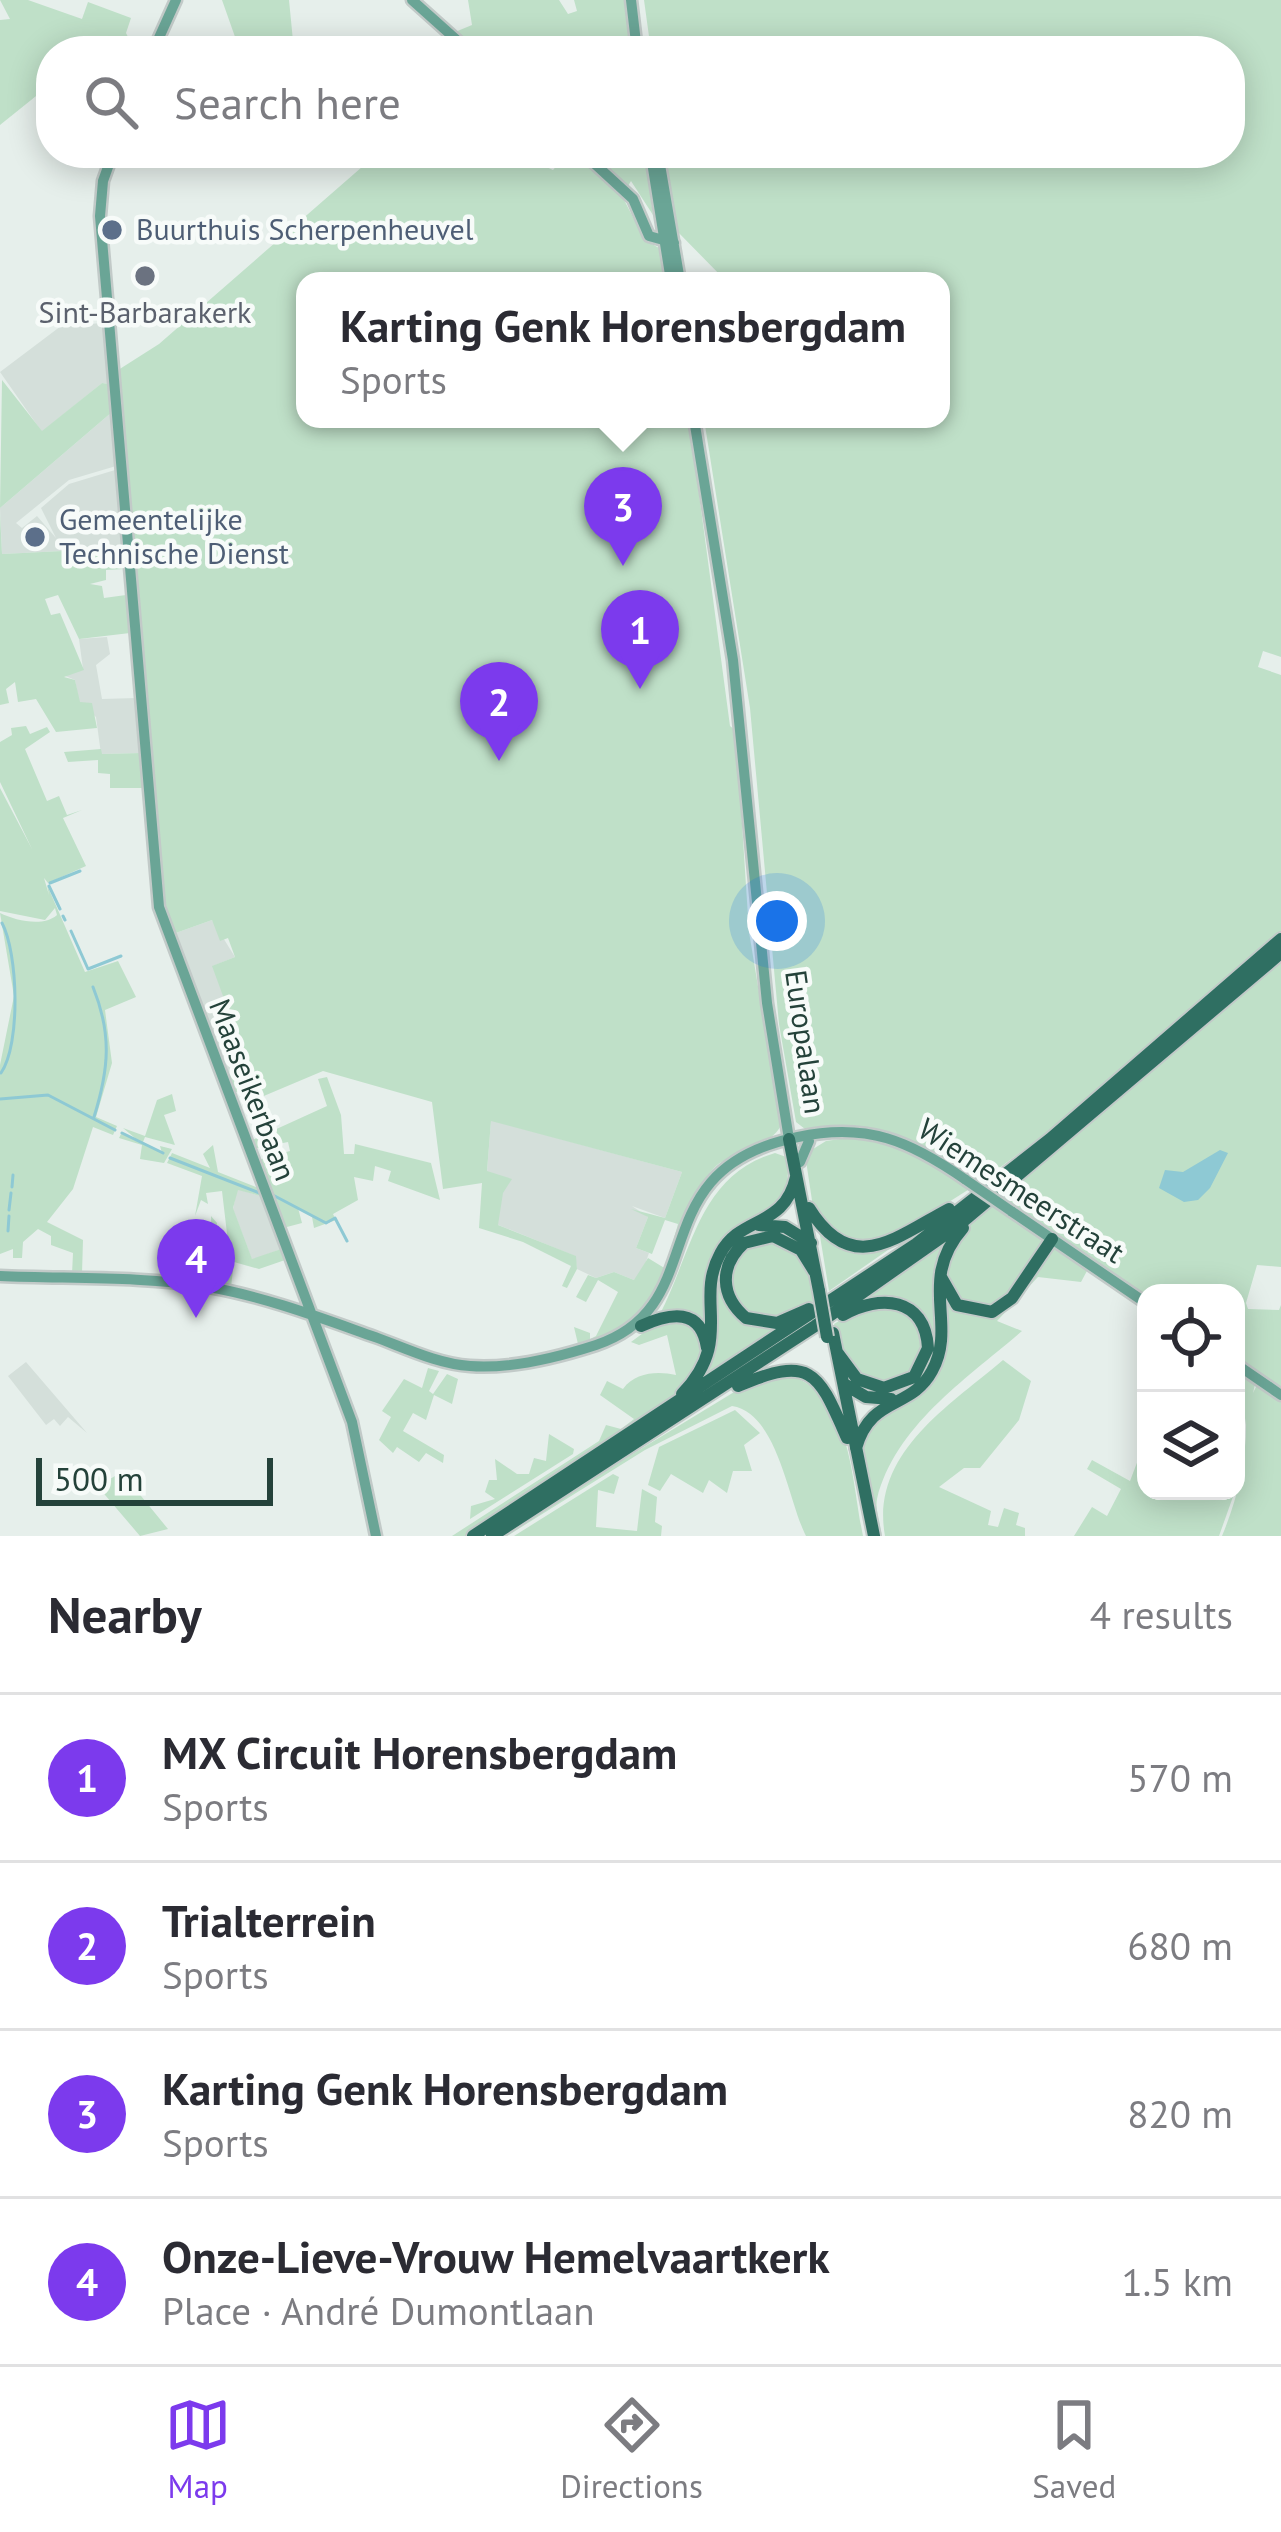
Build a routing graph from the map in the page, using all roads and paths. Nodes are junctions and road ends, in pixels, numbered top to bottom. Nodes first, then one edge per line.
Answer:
1 (176, 0) edge
2 (412, 0) edge
3 (634, 0) edge
4 (160, 36) edge
5 (452, 36) edge
6 (639, 36) edge
7 (108, 168) edge
8 (599, 168) edge
9 (655, 168) edge
10 (656, 168) edge
11 (660, 216) junction
12 (645, 226) junction
13 (667, 241) junction
14 (674, 272) edge
15 (698, 428) edge
16 (1281, 939) edge
17 (1281, 952) edge
18 (1050, 1139) junction
19 (792, 1141) junction
20 (796, 1177) junction
21 (988, 1202) junction
22 (809, 1208) junction
23 (949, 1209) junction
24 (752, 1226) junction
25 (1052, 1239) junction
26 (809, 1241) junction
27 (818, 1254) junction
28 (941, 1263) junction
29 (814, 1271) junction
30 (0, 1279) edge
31 (822, 1289) junction
32 (304, 1297) junction
33 (1137, 1297) edge
34 (294, 1310) junction
35 (313, 1318) junction
36 (641, 1326) junction
37 (332, 1329) junction
38 (830, 1335) junction
39 (323, 1345) junction
40 (837, 1352) junction
41 (707, 1357) junction
42 (1245, 1370) edge
43 (835, 1371) junction
44 (844, 1384) junction
45 (738, 1386) junction
46 (1281, 1395) edge
47 (898, 1398) junction
48 (649, 1422) junction
49 (640, 1440) junction
50 (852, 1443) junction
51 (376, 1536) edge
52 (473, 1536) edge
53 (492, 1536) edge
54 (870, 1536) edge

1 - 4 main road
2 - 5 main road
3 - 6 main road
7 - 32 main road, Maaseikerbaan
8 - 12 main road
9 - 11 main road
10 - 13 main road
11 - 12 main road
11 - 13 main road
12 - 13 main road
13 - 14 main road
15 - 19 main road, Europalaan
16 - 18 highway
17 - 21 highway
18 - 23 highway
18 - 48 highway
19 - 20 highway, Europalaan
19 - 22 highway, Europalaan
19 - 25 main road, Wiemesmeerstraat, bridge
19 - 35 main road, Wiemesmeerstraat
19 - 36 main road, Wiemesmeerstraat
20 - 24 highway
20 - 26 highway, Europalaan
21 - 28 highway
21 - 49 highway
22 - 23 highway
22 - 27 highway, Europalaan
23 - 29 highway
24 - 26 highway
24 - 41 highway
25 - 28 highway
25 - 33 main road, Wiemesmeerstraat
26 - 27 highway
26 - 29 highway, Europalaan
27 - 31 highway, Europalaan
28 - 47 highway
29 - 31 highway, Europalaan
30 - 34 main road
30 - 35 main road
31 - 38 highway, Europalaan, bridge
32 - 34 main road
32 - 35 main road, Maaseikerbaan
34 - 35 main road
35 - 37 main road, Wiemesmeerstraat
35 - 39 main road, Maaseikerbaan
36 - 37 main road, Wiemesmeerstraat
36 - 41 highway
37 - 39 main road
38 - 40 highway, Europalaan
38 - 43 highway, Europalaan
39 - 51 main road, Maaseikerbaan
40 - 44 highway, Europalaan
40 - 45 highway
41 - 48 highway
42 - 46 main road
43 - 44 highway
43 - 50 highway, Europalaan
44 - 47 highway
44 - 50 highway, Europalaan
45 - 49 highway
45 - 50 highway
47 - 50 highway
48 - 52 highway
49 - 53 highway
50 - 54 highway, Europalaan

